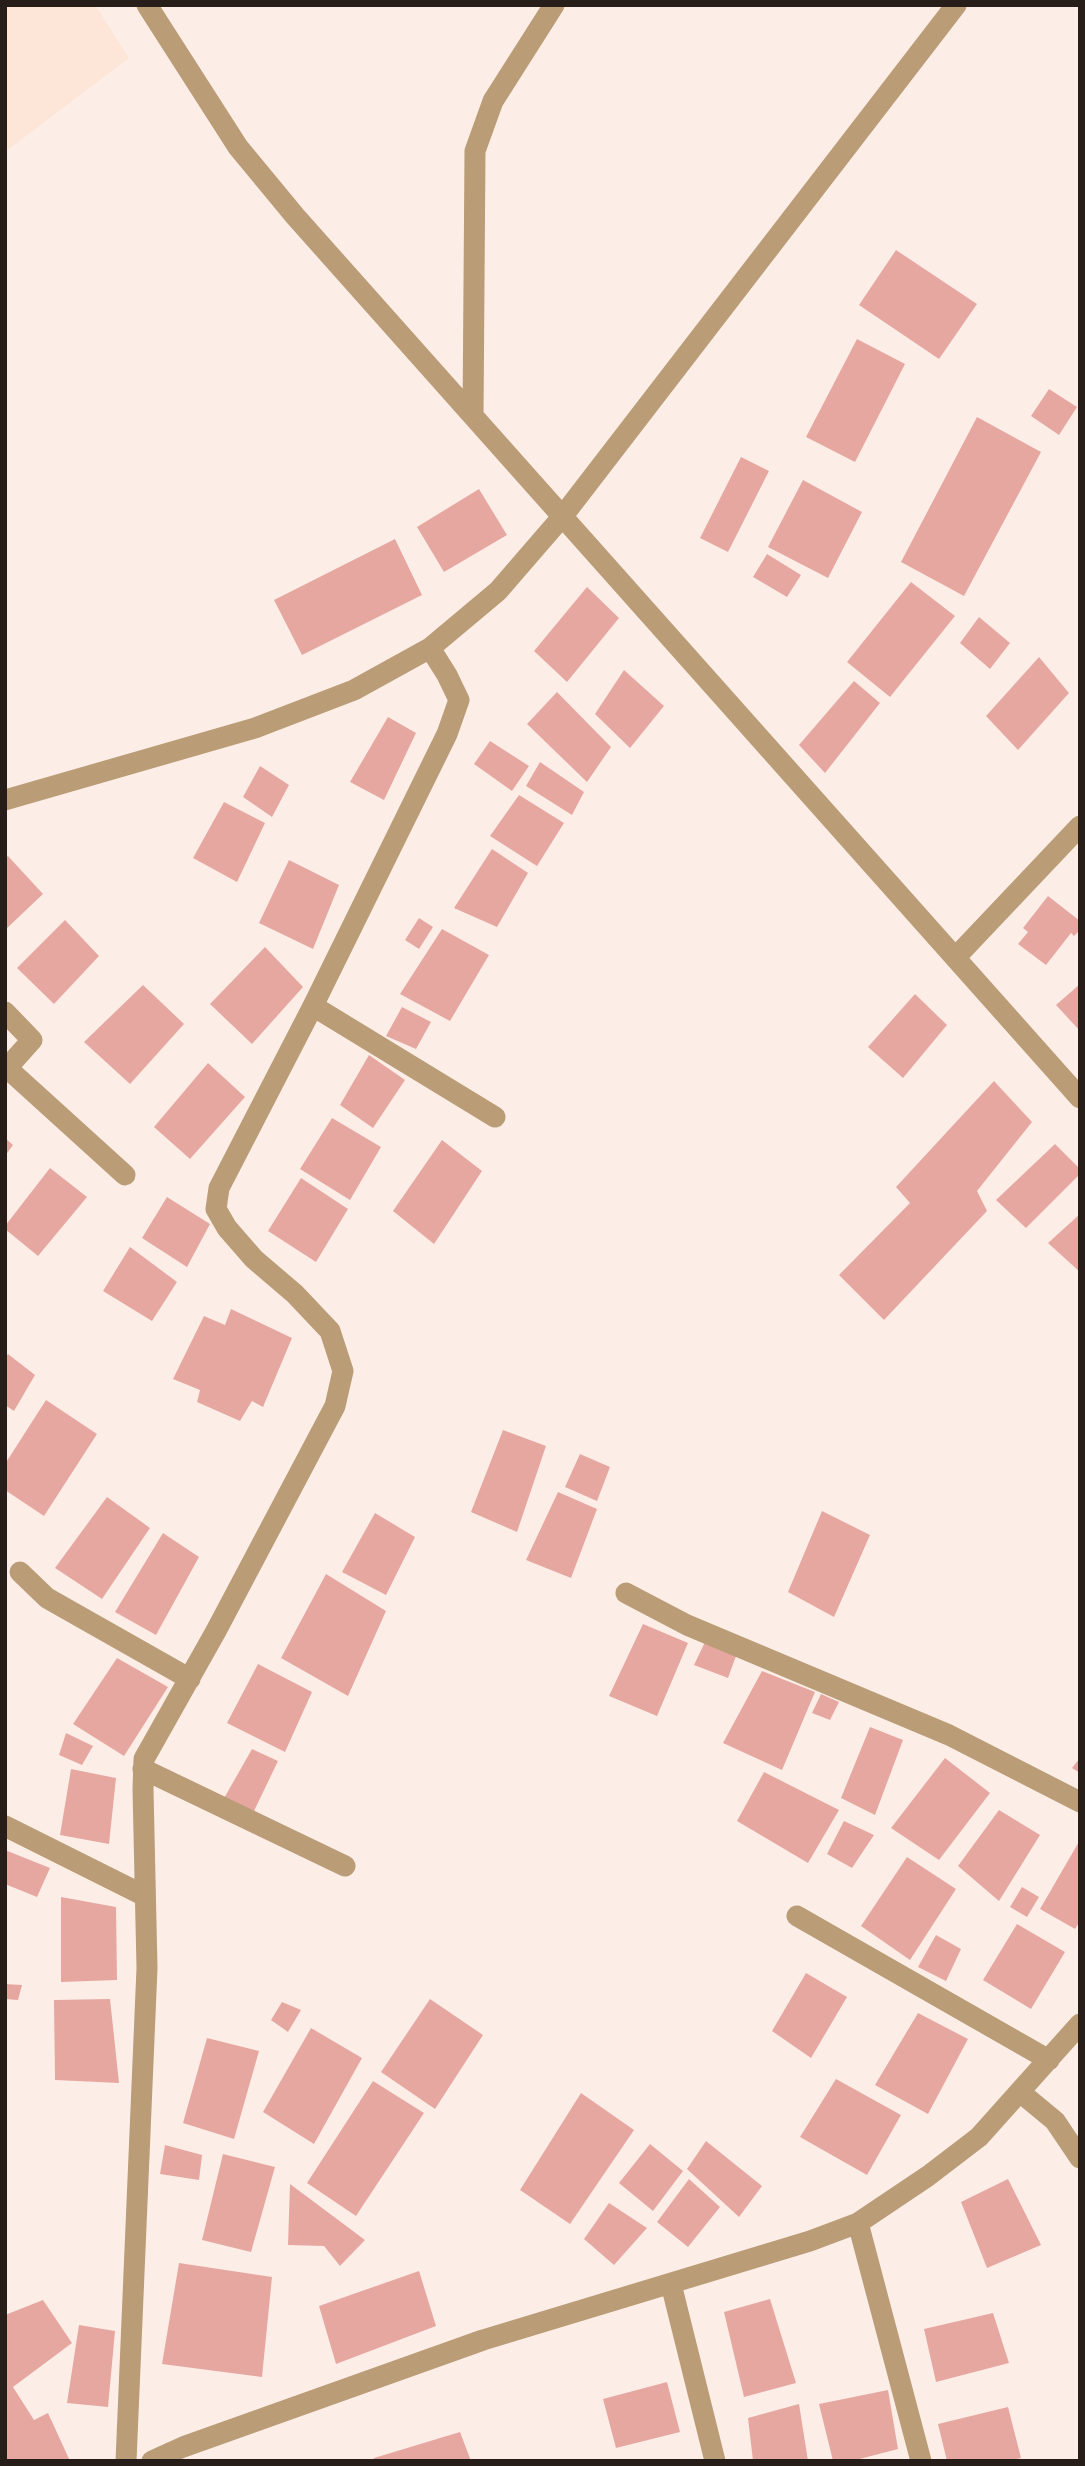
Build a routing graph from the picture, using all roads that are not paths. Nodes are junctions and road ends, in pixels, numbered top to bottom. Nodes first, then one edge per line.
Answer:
1 (147, 5) edge
2 (554, 5) edge
3 (956, 5) edge
4 (473, 416) junction
5 (562, 517) junction
6 (430, 648) junction
7 (5, 800) edge
8 (1080, 827) edge
9 (955, 958) junction
10 (313, 1006) junction
11 (5, 1012) edge
12 (1080, 1098) edge
13 (495, 1117) dead end
14 (125, 1175) dead end
15 (20, 1572) dead end
16 (626, 1593) dead end
17 (190, 1679) junction
18 (143, 1769) junction
19 (1080, 1802) edge
20 (5, 1826) edge
21 (345, 1866) dead end
22 (145, 1896) junction
23 (797, 1916) dead end
24 (1080, 2024) edge
25 (1049, 2060) junction
26 (1020, 2092) junction
27 (1080, 2158) edge
28 (858, 2223) junction
29 (671, 2284) junction
30 (127, 2461) edge
31 (152, 2461) edge
32 (715, 2461) edge
33 (922, 2461) edge

1 - 4 street
2 - 4 street
3 - 5 street
4 - 5 street
5 - 6 street
5 - 9 street
6 - 7 street
6 - 10 street
8 - 9 street
9 - 12 street
10 - 13 street
10 - 17 street
11 - 14 street
15 - 17 street
16 - 19 street
17 - 18 street
18 - 21 street
18 - 22 street
20 - 22 street
22 - 30 street
23 - 25 street
24 - 25 street
25 - 26 street
26 - 27 street
26 - 28 street
28 - 29 street
28 - 33 street
29 - 31 street
29 - 32 street

